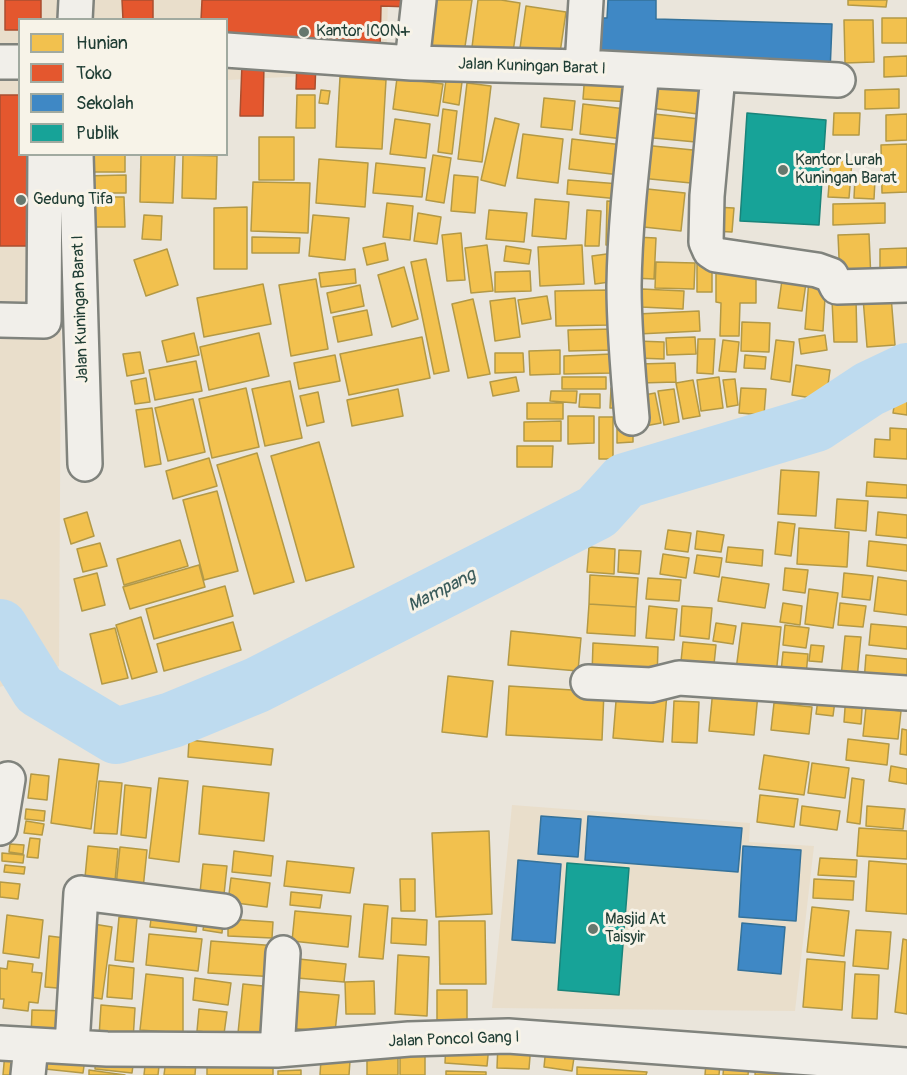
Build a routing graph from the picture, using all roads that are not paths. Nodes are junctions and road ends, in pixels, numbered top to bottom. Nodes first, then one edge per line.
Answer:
1 (76, 0) edge
2 (419, 0) edge
3 (586, 0) edge
4 (75, 18) edge
5 (228, 50) edge
6 (0, 62) edge
7 (18, 62) edge
8 (412, 63) junction
9 (582, 67) junction
10 (642, 71) junction
11 (718, 75) junction
12 (838, 80) dead end
13 (45, 156) edge
14 (76, 156) edge
15 (907, 285) edge
16 (0, 320) edge
17 (632, 418) dead end
18 (85, 464) dead end
19 (588, 682) dead end
20 (907, 693) edge
21 (8, 779) dead end
22 (0, 828) edge
23 (224, 911) dead end
24 (283, 953) dead end
25 (72, 1046) junction
26 (277, 1050) junction
27 (20, 1055) edge
28 (137, 1062) edge
29 (907, 1065) edge
30 (786, 1066) edge

1 - 4 street
2 - 8 street
3 - 9 street
5 - 8 street, Jalan Kuningan Barat I
6 - 7 street
8 - 9 street, Jalan Kuningan Barat I
9 - 10 street, Jalan Kuningan Barat I
10 - 11 street, Jalan Kuningan Barat I
10 - 17 street
11 - 12 street, Jalan Kuningan Barat I
11 - 15 street
13 - 16 street
14 - 18 street, Jalan Kuningan Barat I
19 - 20 street
21 - 22 street
23 - 25 street
24 - 26 street
25 - 27 street, Jalan Poncol Gang I
25 - 28 street, Jalan Poncol Gang I
26 - 28 street, Jalan Poncol Gang I
26 - 30 street, Jalan Poncol Gang I
29 - 30 street, Jalan Poncol Gang I

